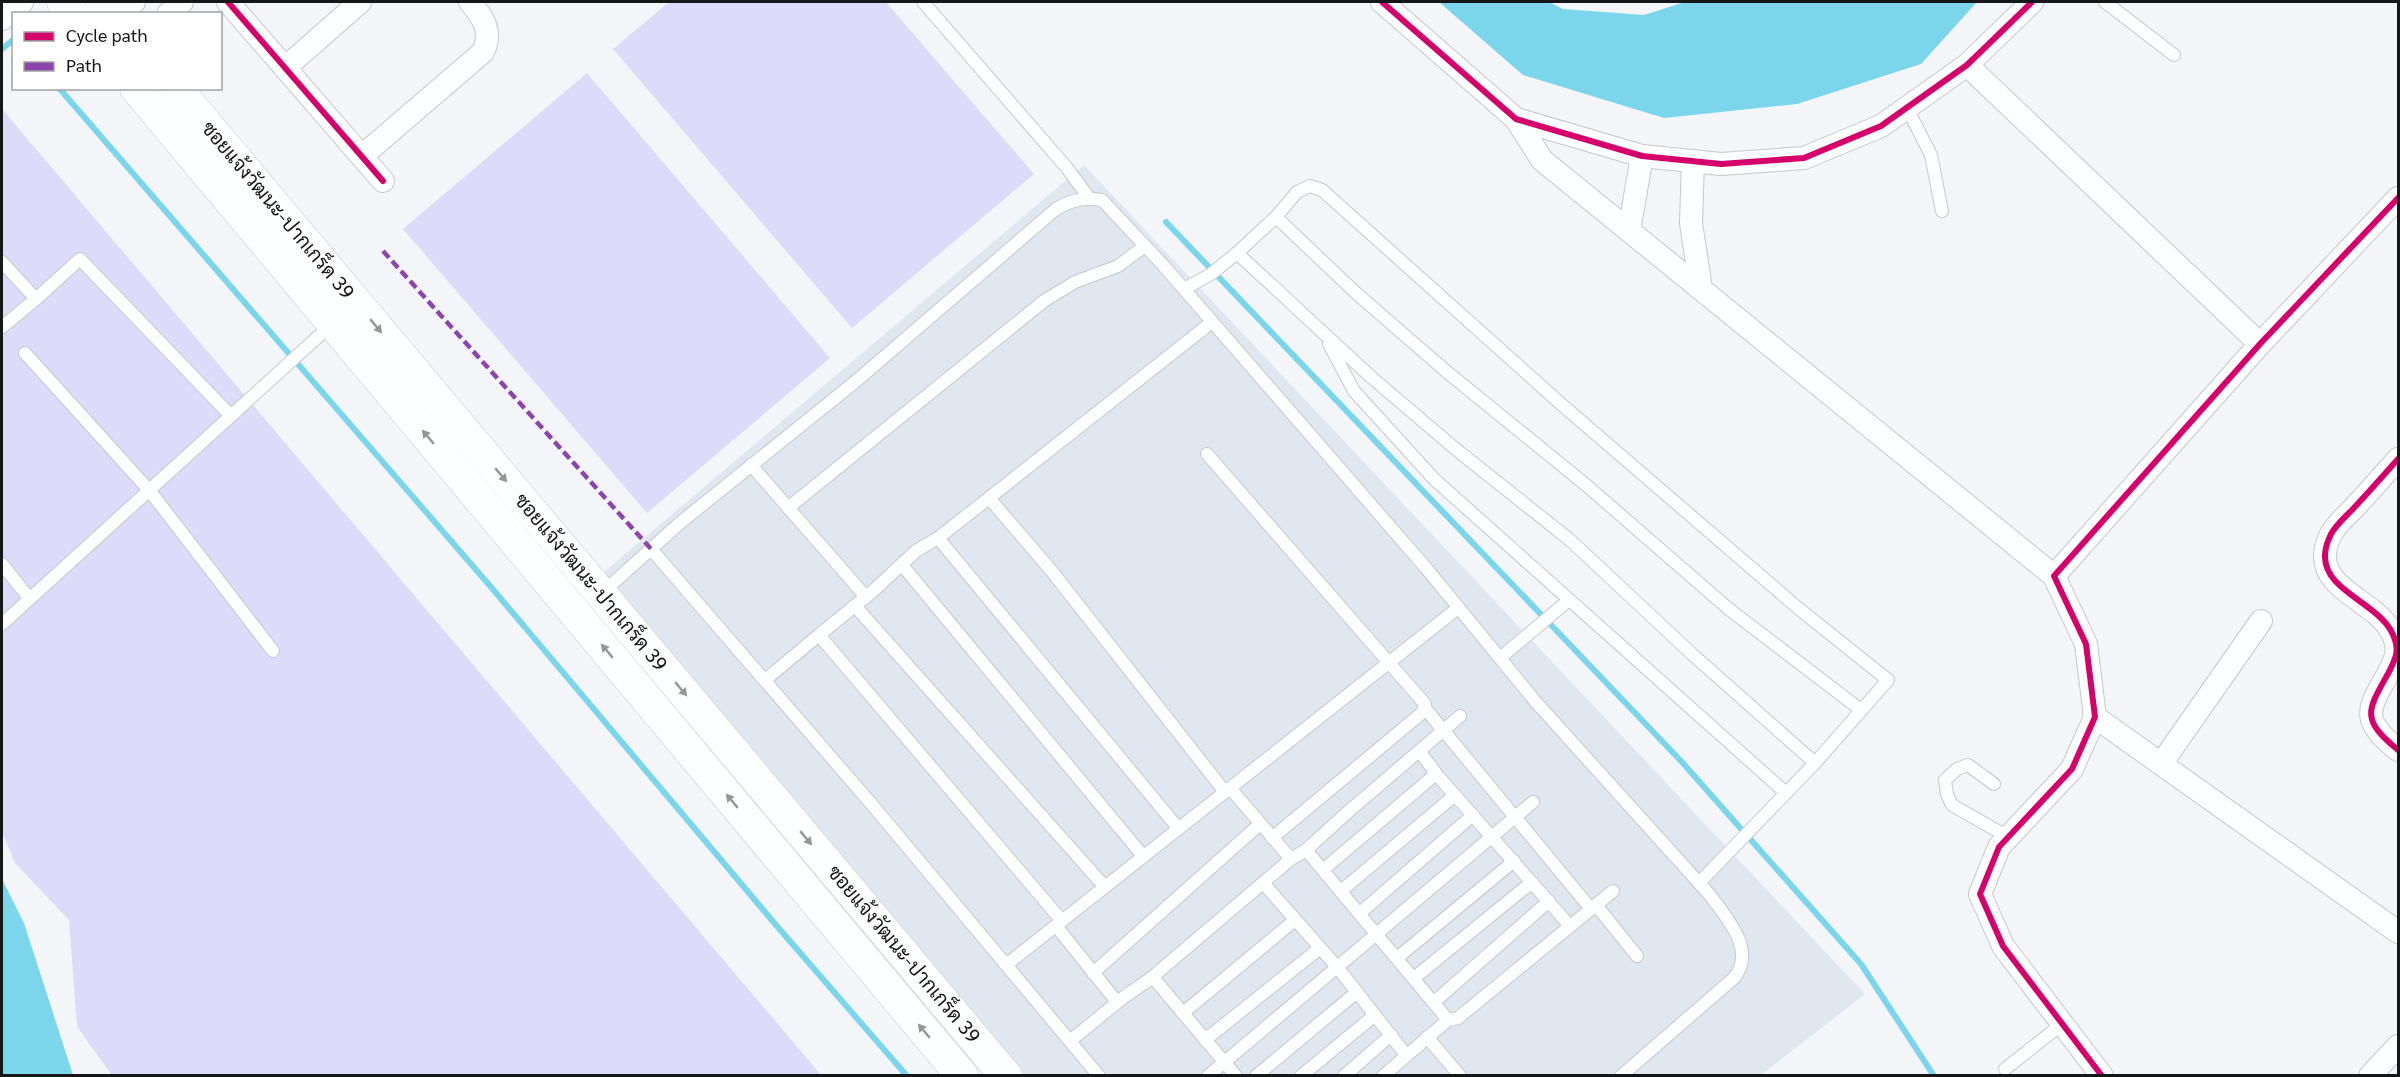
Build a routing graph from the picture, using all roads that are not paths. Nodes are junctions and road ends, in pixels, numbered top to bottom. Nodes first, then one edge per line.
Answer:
1 (22, 2) edge
2 (134, 2) edge
3 (182, 2) edge
4 (228, 2) edge
5 (360, 2) edge
6 (470, 2) edge
7 (923, 2) edge
8 (1383, 2) edge
9 (2032, 2) edge
10 (2105, 2) edge
11 (122, 12) edge
12 (170, 12) edge
13 (2, 19) edge
14 (2174, 55) dead end
15 (1967, 65) junction
16 (285, 68) junction
17 (138, 90) edge
18 (178, 90) edge
19 (1907, 108) junction
20 (1516, 119) junction
21 (362, 156) junction
22 (1642, 156) junction
23 (1693, 161) junction
24 (383, 181) dead end
25 (1089, 198) junction
26 (2398, 198) edge
27 (1942, 211) dead end
28 (1275, 216) junction
29 (1629, 231) junction
30 (1145, 246) junction
31 (1237, 253) junction
32 (2, 262) edge
33 (1185, 289) junction
34 (1701, 289) junction
35 (36, 299) junction
36 (1212, 322) junction
37 (333, 323) junction
38 (2, 327) edge
39 (1324, 334) junction
40 (2260, 344) junction
41 (25, 353) dead end
42 (231, 416) junction
43 (1207, 454) dead end
44 (2398, 459) edge
45 (751, 465) junction
46 (149, 490) junction
47 (989, 498) junction
48 (788, 508) junction
49 (938, 538) junction
50 (651, 549) junction
51 (2, 564) edge
52 (902, 564) junction
53 (2054, 576) junction
54 (601, 594) junction
55 (866, 597) junction
56 (29, 598) junction
57 (1569, 600) junction
58 (855, 606) junction
59 (1458, 608) junction
60 (2261, 621) dead end
61 (2, 624) edge
62 (819, 635) junction
63 (273, 651) dead end
64 (1500, 658) junction
65 (1388, 663) junction
66 (765, 680) junction
67 (1424, 707) junction
68 (1861, 710) junction
69 (1460, 716) dead end
70 (2095, 717) junction
71 (1443, 729) junction
72 (2398, 750) edge
73 (1420, 752) junction
74 (1815, 763) junction
75 (2161, 764) junction
76 (1436, 774) junction
77 (1994, 784) dead end
78 (1227, 790) junction
79 (1786, 793) junction
80 (1455, 795) junction
81 (1533, 802) dead end
82 (1473, 814) junction
83 (1516, 817) junction
84 (1260, 824) junction
85 (1178, 828) junction
86 (1493, 837) junction
87 (2008, 837) junction
88 (1272, 838) junction
89 (1306, 850) junction
90 (1143, 856) junction
91 (1291, 859) junction
92 (1514, 861) junction
93 (1324, 869) junction
94 (1532, 882) junction
95 (1263, 883) junction
96 (1699, 883) junction
97 (1105, 887) junction
98 (1341, 891) junction
99 (1613, 891) dead end
100 (1549, 901) junction
101 (1594, 907) junction
102 (1360, 913) junction
103 (1295, 920) junction
104 (1059, 923) junction
105 (1570, 926) junction
106 (2398, 932) edge
107 (1378, 934) junction
108 (1320, 948) junction
109 (1637, 956) dead end
110 (1397, 958) junction
111 (1006, 965) junction
112 (1338, 968) junction
113 (1094, 973) junction
114 (1414, 978) junction
115 (1150, 979) junction
116 (1357, 992) junction
117 (1117, 1002) junction
118 (1434, 1002) junction
119 (1183, 1013) junction
120 (1375, 1015) junction
121 (1448, 1020) junction
122 (2062, 1024) junction
123 (1391, 1035) junction
124 (1427, 1037) junction
125 (1205, 1040) junction
126 (1070, 1041) junction
127 (2398, 1046) edge
128 (1406, 1055) junction
129 (1224, 1061) junction
130 (2005, 1069) dead end
131 (962, 1076) edge
132 (1006, 1076) edge
133 (1098, 1076) edge
134 (1208, 1076) edge
135 (1236, 1076) edge
136 (1256, 1076) edge
137 (1301, 1076) edge
138 (1344, 1076) edge
139 (1383, 1076) edge
140 (1460, 1076) edge
141 (1621, 1076) edge
142 (2102, 1076) edge
143 (2370, 1076) edge

1 - 13 street
2 - 11 street
3 - 12 street
4 - 16 street
5 - 16 street
6 - 21 street
7 - 25 lane
8 - 20 street
9 - 15 street
10 - 14 lane
15 - 19 street
15 - 40 street
16 - 21 street
17 - 37 main road, ซอยแจ้งวัฒนะ-ปากเกร็ด 39
18 -> 54 main road, ซอยแจ้งวัฒนะ-ปากเกร็ด 39
19 - 23 street
19 - 27 lane
20 - 22 street
20 - 29 street
21 - 24 street
22 - 23 street
22 - 29 street
23 - 34 street
25 - 30 lane
25 - 45 lane
26 - 40 street
28 - 31 lane
28 - 68 lane
28 - 68 lane
29 - 34 street
30 - 33 lane
30 - 48 lane
31 - 33 lane
31 - 39 lane
32 - 35 lane
33 - 36 lane
34 - 53 street
35 - 38 lane
35 - 42 lane
36 - 47 lane
36 - 59 lane
37 - 42 lane
131 -> 37 main road, ซอยแจ้งวัฒนะ-ปากเกร็ด 39
39 - 57 lane
39 - 74 lane
40 - 53 street
41 - 46 lane
42 - 46 lane
43 - 65 lane
44 - 72 street
45 - 48 lane
45 - 50 lane
46 - 56 lane
46 - 63 lane
47 - 49 lane
47 - 78 lane
48 - 55 lane
49 - 52 lane
49 - 85 lane
50 - 54 lane
50 - 66 lane
51 - 56 lane
52 - 55 lane
52 - 90 lane
53 - 70 street
54 -> 132 main road, ซอยแจ้งวัฒนะ-ปากเกร็ด 39
55 - 58 lane
56 - 61 lane
57 - 64 lane
57 - 79 lane
58 - 62 lane
58 - 97 lane
59 - 64 lane
59 - 65 lane
60 - 75 street
62 - 66 lane
62 - 104 lane
64 - 96 lane
65 - 67 lane
65 - 78 lane
66 - 111 lane
67 - 71 lane
67 - 88 lane
68 - 74 lane
69 - 71 lane
70 - 75 street
70 - 87 street
71 - 73 lane
71 - 83 lane
73 - 76 lane
73 - 89 lane
74 - 79 lane
75 - 106 street
76 - 80 lane
76 - 93 lane
77 - 87 lane
78 - 84 lane
78 - 85 lane
79 - 96 lane
80 - 82 lane
80 - 98 lane
81 - 83 lane
82 - 86 lane
82 - 102 lane
83 - 86 lane
83 - 101 lane
84 - 88 lane
84 - 113 lane
85 - 90 lane
86 - 92 lane
86 - 107 lane
87 - 122 street
88 - 91 lane
89 - 91 lane
89 - 93 lane
90 - 97 lane
91 - 95 lane
92 - 94 lane
92 - 110 lane
93 - 98 lane
94 - 100 lane
94 - 114 lane
95 - 103 lane
95 - 115 lane
96 - 141 lane
97 - 104 lane
98 - 102 lane
99 - 101 lane
100 - 105 lane
100 - 118 lane
101 - 105 lane
101 - 109 lane
102 - 107 lane
103 - 108 lane
103 - 119 lane
104 - 111 lane
104 - 113 lane
105 - 121 lane
107 - 110 lane
107 - 112 lane
108 - 112 lane
108 - 125 lane
110 - 114 lane
111 - 126 lane
112 - 116 lane
112 - 129 lane
113 - 117 lane
114 - 118 lane
115 - 117 lane
115 - 119 lane
116 - 120 lane
116 - 136 lane
117 - 126 lane
118 - 121 lane
119 - 125 lane
120 - 123 lane
120 - 137 lane
121 - 124 lane
122 - 130 lane
122 - 142 street
123 - 128 lane
123 - 138 lane
124 - 128 lane
124 - 140 lane
125 - 129 lane
126 - 133 lane
127 - 143 street
128 - 139 lane
129 - 134 lane
129 - 135 lane

